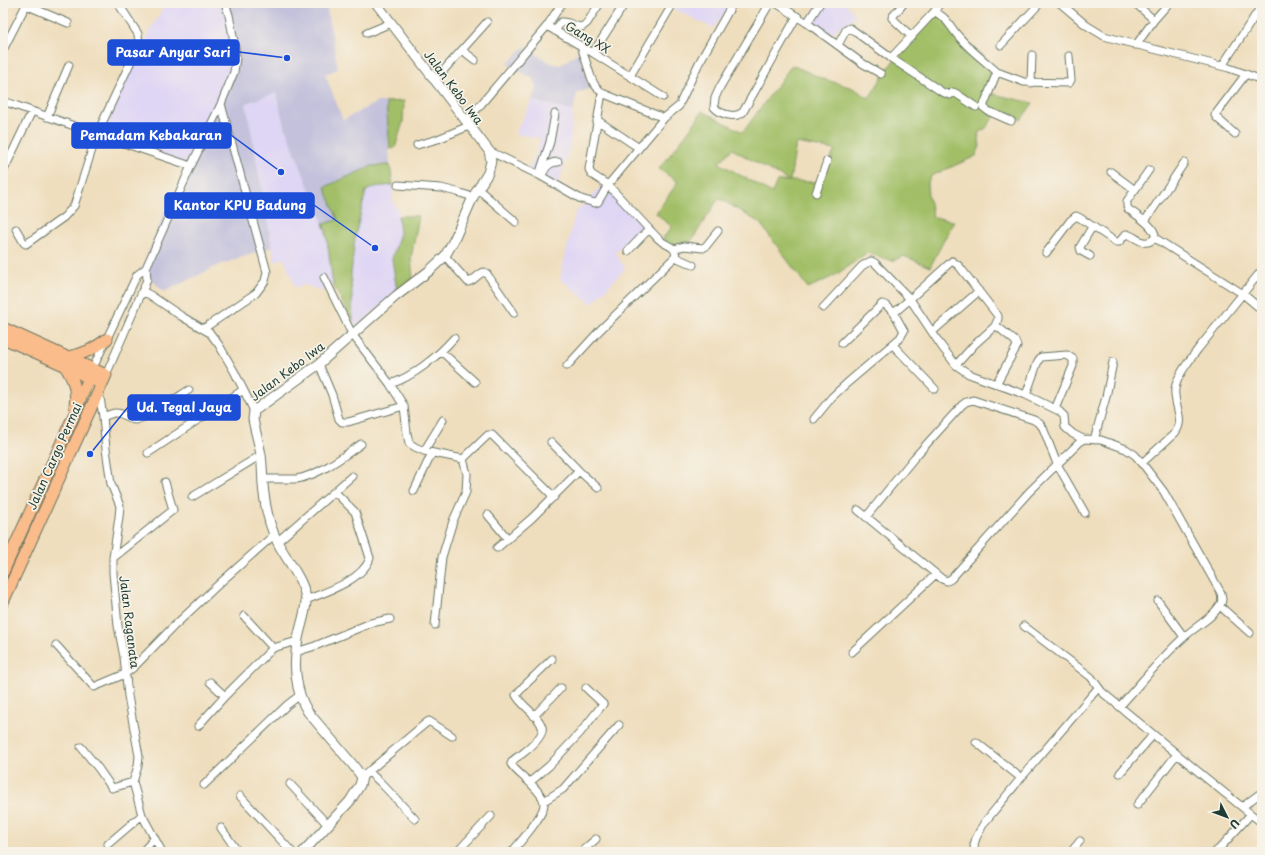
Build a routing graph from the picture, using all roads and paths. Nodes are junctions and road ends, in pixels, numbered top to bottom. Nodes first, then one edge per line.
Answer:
1 (118, 3) edge
2 (225, 3) edge
3 (376, 3) edge
4 (562, 3) edge
5 (600, 3) edge
6 (625, 3) edge
7 (733, 3) edge
8 (770, 3) edge
9 (776, 3) edge
10 (820, 3) edge
11 (904, 3) edge
12 (940, 3) edge
13 (1040, 3) edge
14 (1060, 3) edge
15 (1135, 3) edge
16 (1169, 3) edge
17 (26, 4) edge
18 (786, 6) edge
19 (1262, 6) edge
20 (671, 7) dead end
21 (934, 12) junction
22 (797, 16) junction
23 (1154, 20) junction
24 (487, 22) dead end
25 (807, 22) junction
26 (68, 23) dead end
27 (391, 23) junction
28 (547, 26) junction
29 (555, 30) junction
30 (367, 33) dead end
31 (912, 37) junction
32 (838, 45) junction
33 (1000, 45) dead end
34 (1136, 45) junction
35 (581, 46) junction
36 (3, 50) edge
37 (462, 50) junction
38 (593, 53) junction
39 (1032, 55) dead end
40 (1069, 56) dead end
41 (892, 58) junction
42 (476, 60) dead end
43 (69, 65) dead end
44 (1222, 66) junction
45 (998, 72) junction
46 (880, 74) dead end
47 (1246, 74) junction
48 (630, 76) junction
49 (1262, 80) edge
50 (434, 81) junction
51 (1031, 83) junction
52 (602, 93) junction
53 (663, 97) dead end
54 (3, 101) edge
55 (221, 104) junction
56 (976, 107) dead end
57 (32, 111) junction
58 (555, 114) dead end
59 (47, 117) junction
60 (664, 118) junction
61 (597, 120) junction
62 (1011, 121) dead end
63 (467, 124) junction
64 (97, 134) junction
65 (1235, 134) dead end
66 (417, 145) dead end
67 (639, 148) junction
68 (489, 151) junction
69 (558, 162) dead end
70 (827, 162) dead end
71 (1184, 163) dead end
72 (191, 166) junction
73 (1149, 170) dead end
74 (3, 172) edge
75 (1111, 172) dead end
76 (540, 176) junction
77 (398, 185) dead end
78 (608, 185) junction
79 (478, 189) junction
80 (1135, 190) junction
81 (816, 193) dead end
82 (473, 197) junction
83 (1144, 221) junction
84 (516, 222) dead end
85 (1092, 227) junction
86 (649, 229) junction
87 (16, 230) dead end
88 (718, 231) dead end
89 (1155, 238) junction
90 (674, 249) junction
91 (628, 251) dead end
92 (1046, 253) dead end
93 (445, 256) junction
94 (1090, 256) dead end
95 (675, 257) junction
96 (694, 265) dead end
97 (146, 268) junction
98 (1262, 270) edge
99 (324, 277) dead end
100 (142, 291) junction
101 (979, 291) junction
102 (1242, 294) junction
103 (910, 299) junction
104 (823, 308) dead end
105 (1262, 310) edge
106 (514, 313) dead end
107 (894, 313) junction
108 (119, 314) junction
109 (130, 320) junction
110 (995, 326) junction
111 (3, 328) edge
112 (203, 329) junction
113 (932, 332) junction
114 (352, 334) junction
115 (3, 338) edge
116 (454, 338) dead end
117 (107, 339) junction
118 (842, 343) dead end
119 (893, 345) junction
120 (442, 352) junction
121 (66, 361) junction
122 (1113, 362) dead end
123 (319, 364) junction
124 (956, 365) junction
125 (568, 366) dead end
126 (90, 374) junction
127 (476, 382) dead end
128 (102, 383) junction
129 (390, 384) junction
130 (996, 384) junction
131 (935, 388) dead end
132 (189, 390) dead end
133 (243, 390) junction
134 (1026, 395) junction
135 (404, 406) junction
136 (1055, 409) junction
137 (254, 411) junction
138 (74, 415) junction
139 (103, 417) junction
140 (814, 419) dead end
141 (443, 420) dead end
142 (1083, 439) junction
143 (1094, 440) junction
144 (551, 442) dead end
145 (361, 444) dead end
146 (424, 451) junction
147 (148, 453) dead end
148 (432, 453) junction
149 (261, 455) junction
150 (463, 459) junction
151 (1142, 463) junction
152 (1057, 464) junction
153 (579, 471) junction
154 (352, 476) dead end
155 (263, 479) junction
156 (165, 482) dead end
157 (598, 488) dead end
158 (414, 491) dead end
159 (335, 492) junction
160 (192, 497) dead end
161 (554, 497) junction
162 (858, 510) dead end
163 (1085, 513) dead end
164 (488, 515) dead end
165 (866, 517) junction
166 (276, 539) junction
167 (508, 539) junction
168 (497, 548) dead end
169 (113, 558) junction
170 (3, 572) edge
171 (936, 574) junction
172 (306, 600) junction
173 (1158, 601) dead end
174 (3, 602) edge
175 (1220, 606) junction
176 (244, 616) dead end
177 (390, 619) dead end
178 (435, 625) dead end
179 (1024, 626) dead end
180 (1250, 633) dead end
181 (1184, 637) junction
182 (297, 640) junction
183 (56, 645) dead end
184 (274, 648) junction
185 (296, 652) junction
186 (852, 652) dead end
187 (552, 659) dead end
188 (125, 674) junction
189 (210, 682) dead end
190 (561, 688) dead end
191 (586, 688) dead end
192 (1098, 688) junction
193 (300, 695) junction
194 (225, 696) junction
195 (1120, 706) junction
196 (534, 716) junction
197 (620, 725) dead end
198 (198, 726) dead end
199 (1153, 735) junction
200 (452, 736) dead end
201 (976, 742) dead end
202 (81, 747) dead end
203 (1178, 754) junction
204 (1120, 773) dead end
205 (365, 774) junction
206 (1021, 778) junction
207 (133, 782) junction
208 (530, 782) junction
209 (290, 784) dead end
210 (204, 785) dead end
211 (1262, 792) edge
212 (240, 796) dead end
213 (544, 801) junction
214 (1138, 805) dead end
215 (1242, 807) junction
216 (1251, 814) junction
217 (142, 815) junction
218 (491, 816) dead end
219 (415, 819) dead end
220 (1262, 823) edge
221 (328, 825) junction
222 (221, 828) dead end
223 (154, 839) junction
224 (596, 839) dead end
225 (1080, 841) dead end
226 (108, 844) dead end
227 (142, 852) edge
228 (162, 852) edge
229 (238, 852) edge
230 (292, 852) edge
231 (303, 852) edge
232 (457, 852) edge
233 (512, 852) edge
234 (581, 852) edge
235 (975, 852) edge
236 (1071, 852) edge
237 (1215, 852) edge

1 - 64 street
2 - 55 street, Jalan Cargo Permai
3 - 27 street, Jalan Kebo Iwa
4 - 28 street
5 - 29 street
6 - 38 street
7 - 60 street
8 - 22 street
9 - 18 street
10 - 25 street
11 - 31 street
12 - 21 street
13 - 33 street
14 - 34 street
15 - 23 street
16 - 23 street
17 - 26 street
17 - 36 street
18 - 22 street
19 - 44 street
20 - 48 street
21 - 31 street
21 - 45 street
22 - 25 street
23 - 34 street
24 - 37 street
25 - 32 street
27 - 30 street
27 - 50 street, Jalan Kebo Iwa
28 - 29 street, Gang XX
28 - 63 street, Gang XX
29 - 35 street, Gang XX
31 - 41 street
32 - 41 street
32 - 46 street
34 - 44 street
35 - 38 street, Gang XX
35 - 52 street
37 - 42 street
37 - 50 street
38 - 48 street, Gang XX
39 - 51 street
40 - 51 street
41 - 56 street
43 - 59 street
44 - 47 street
45 - 51 street
45 - 62 street
47 - 49 street
47 - 65 street
48 - 53 street, Gang XX
50 - 63 street, Jalan Kebo Iwa
52 - 60 street
52 - 61 street
54 - 57 street
55 - 72 street, Jalan Cargo Permai
55 - 112 street
57 - 59 street
57 - 74 street
58 - 76 street
59 - 64 street
60 - 67 street
61 - 67 street
61 - 78 street
63 - 66 street
63 - 68 street, Jalan Kebo Iwa
64 - 72 street
64 - 87 street
67 - 78 street
68 - 76 street
68 - 79 street, Jalan Kebo Iwa
69 - 76 street
70 - 81 street
71 - 83 street
72 - 97 street, Jalan Cargo Permai
73 - 80 street
75 - 80 street
76 - 78 street
77 - 82 street
78 - 86 street
79 - 82 street, Jalan Kebo Iwa
79 - 84 street
80 - 83 street
82 - 93 street, Jalan Kebo Iwa
83 - 89 street
85 - 89 street
85 - 92 street
85 - 94 street
86 - 90 street
86 - 91 street
88 - 90 street
89 - 102 street
90 - 95 street
93 - 106 street
93 - 114 street, Jalan Kebo Iwa
95 - 96 street
95 - 125 street
97 - 100 street, Jalan Cargo Permai
97 - 108 street, Jalan Cargo Permai
98 - 102 street
99 - 114 street
100 - 109 street, Jalan Cargo Permai
100 - 112 street
101 - 103 street
101 - 110 street
101 - 113 street
102 - 105 street
102 - 151 street
103 - 104 street
103 - 107 street
103 - 113 street
107 - 118 street
107 - 119 street
108 - 109 street
108 - 117 street, Jalan Cargo Permai
109 - 128 street, Jalan Cargo Permai
110 - 124 street
110 - 130 street
111 - 121 highway
112 - 133 street
113 - 124 street
114 - 123 street, Jalan Kebo Iwa
114 - 129 street
115 - 121 highway
116 - 120 street
117 - 121 highway
117 - 126 street, Jalan Cargo Permai
119 - 131 street
119 - 140 street
120 - 127 street
120 - 129 street
121 - 126 highway
121 - 138 highway
122 - 143 street
123 - 135 street
123 - 137 street, Jalan Kebo Iwa
124 - 130 street
126 - 128 highway
126 - 138 highway, Jalan Cargo Permai
128 - 139 street, Jalan Raganata
128 - 174 highway, Jalan Cargo Permai
129 - 135 street
130 - 134 street
132 - 139 street
133 - 137 street
133 - 147 street
134 - 136 street
134 - 136 street
135 - 146 street
136 - 142 street
137 - 149 street, Jalan Kebo Iwa
138 - 170 highway, Jalan Cargo Permai
139 - 169 street, Jalan Raganata
141 - 146 street
142 - 143 street
142 - 152 street
143 - 151 street
144 - 153 street
145 - 155 street
146 - 148 street
148 - 150 street
148 - 158 street
149 - 155 street, Jalan Kebo Iwa
149 - 160 street
150 - 161 street
150 - 178 street
151 - 175 street
152 - 163 street
152 - 165 street
152 - 171 street
153 - 157 street
153 - 161 street
154 - 159 street
155 - 166 street, Jalan Kebo Iwa
156 - 169 street
159 - 166 street
159 - 172 street
161 - 167 street
162 - 165 street
164 - 167 street
165 - 171 street
166 - 172 street, Jalan Kebo Iwa
166 - 188 street
167 - 168 street
169 - 188 street, Jalan Raganata
171 - 186 street
172 - 182 street
173 - 181 street
175 - 180 street
175 - 181 street
176 - 184 street
177 - 185 street
179 - 192 street
181 - 195 street
182 - 184 street
182 - 185 street
183 - 188 street
184 - 194 street
185 - 193 street
187 - 196 street
188 - 207 street, Jalan Raganata
189 - 194 street
190 - 196 street
191 - 208 street
192 - 195 street
192 - 206 street
193 - 205 street
193 - 210 street
194 - 198 street
195 - 199 street
196 - 208 street
197 - 213 street
199 - 203 street
199 - 204 street
200 - 205 street
201 - 206 street
202 - 207 street
203 - 214 street
203 - 215 street
205 - 219 street
205 - 221 street
206 - 235 street
207 - 217 street
208 - 213 street
209 - 221 street
211 - 215 street
212 - 230 street
213 - 233 street
215 - 216 street
216 - 220 street
216 - 237 street
217 - 223 street
217 - 226 street
218 - 232 street
221 - 231 street
222 - 229 street
223 - 227 street
223 - 228 street
224 - 234 street
225 - 236 street

